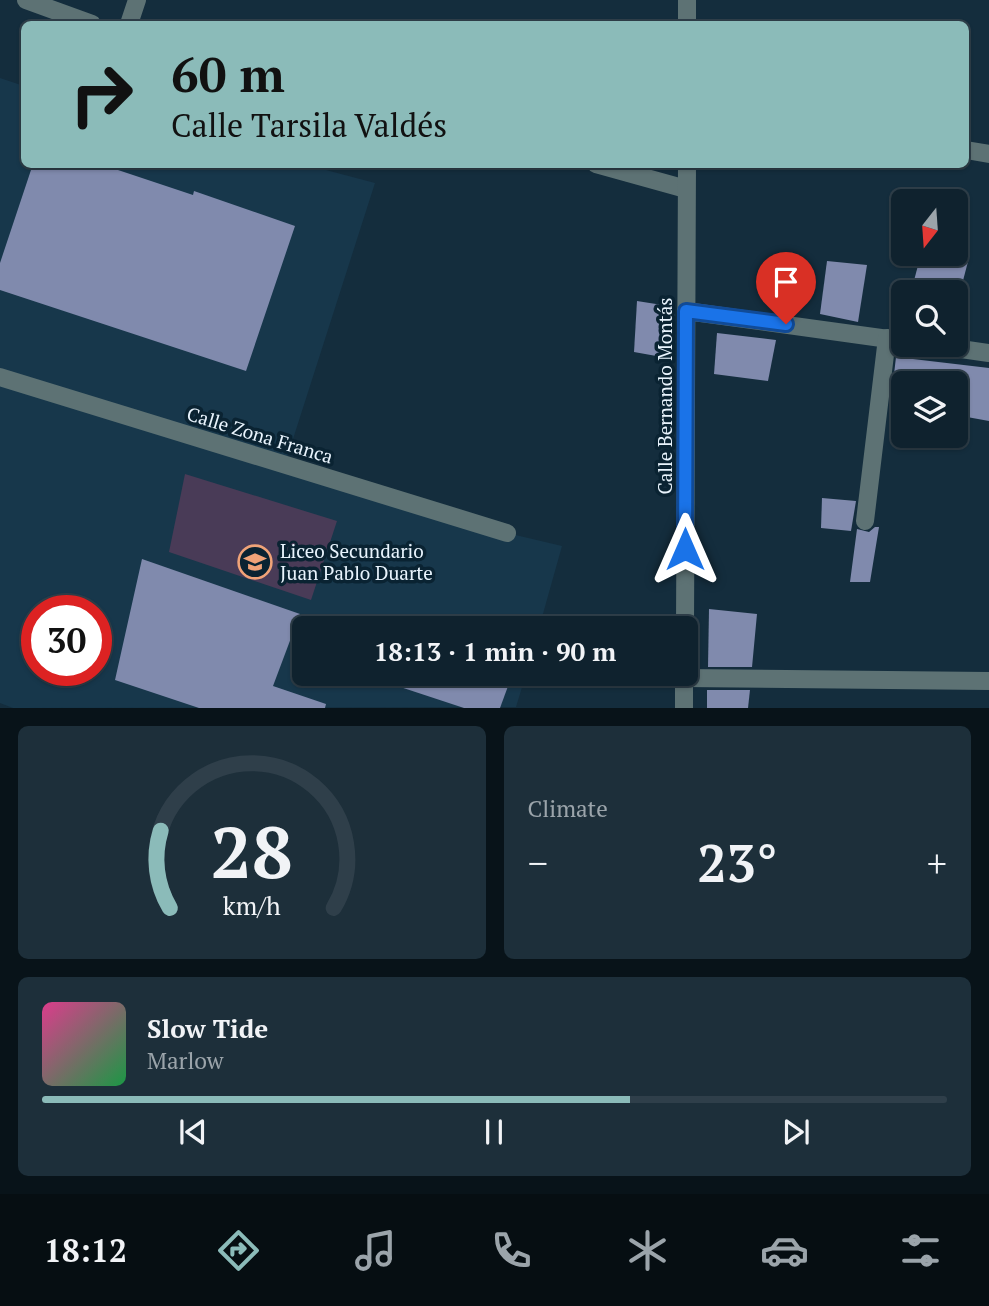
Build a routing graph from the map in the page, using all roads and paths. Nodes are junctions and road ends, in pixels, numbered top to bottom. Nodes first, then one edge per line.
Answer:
1 (26, 0) edge
2 (137, 0) edge
3 (687, 0) edge
4 (84, 21) edge
5 (129, 21) edge
6 (687, 21) edge
7 (969, 151) edge
8 (989, 154) edge
9 (610, 168) edge
10 (687, 168) edge
11 (686, 189) junction
12 (686, 311) junction
13 (891, 339) edge
14 (968, 349) edge
15 (989, 352) edge
16 (892, 357) edge
17 (0, 377) edge
18 (865, 521) dead end
19 (508, 533) dead end
20 (685, 616) edge
21 (698, 676) edge
22 (989, 681) edge
23 (684, 686) edge
24 (684, 708) edge

1 - 4 street
2 - 5 street
3 - 6 street
7 - 8 street
9 - 11 street
10 - 11 street, Calle Bernando Montás
11 - 12 street, Calle Bernando Montás
12 - 13 street
12 - 20 street, Calle Bernando Montás
14 - 15 street
16 - 18 street
17 - 19 street, Calle Zona Franca
21 - 22 street
23 - 24 street

